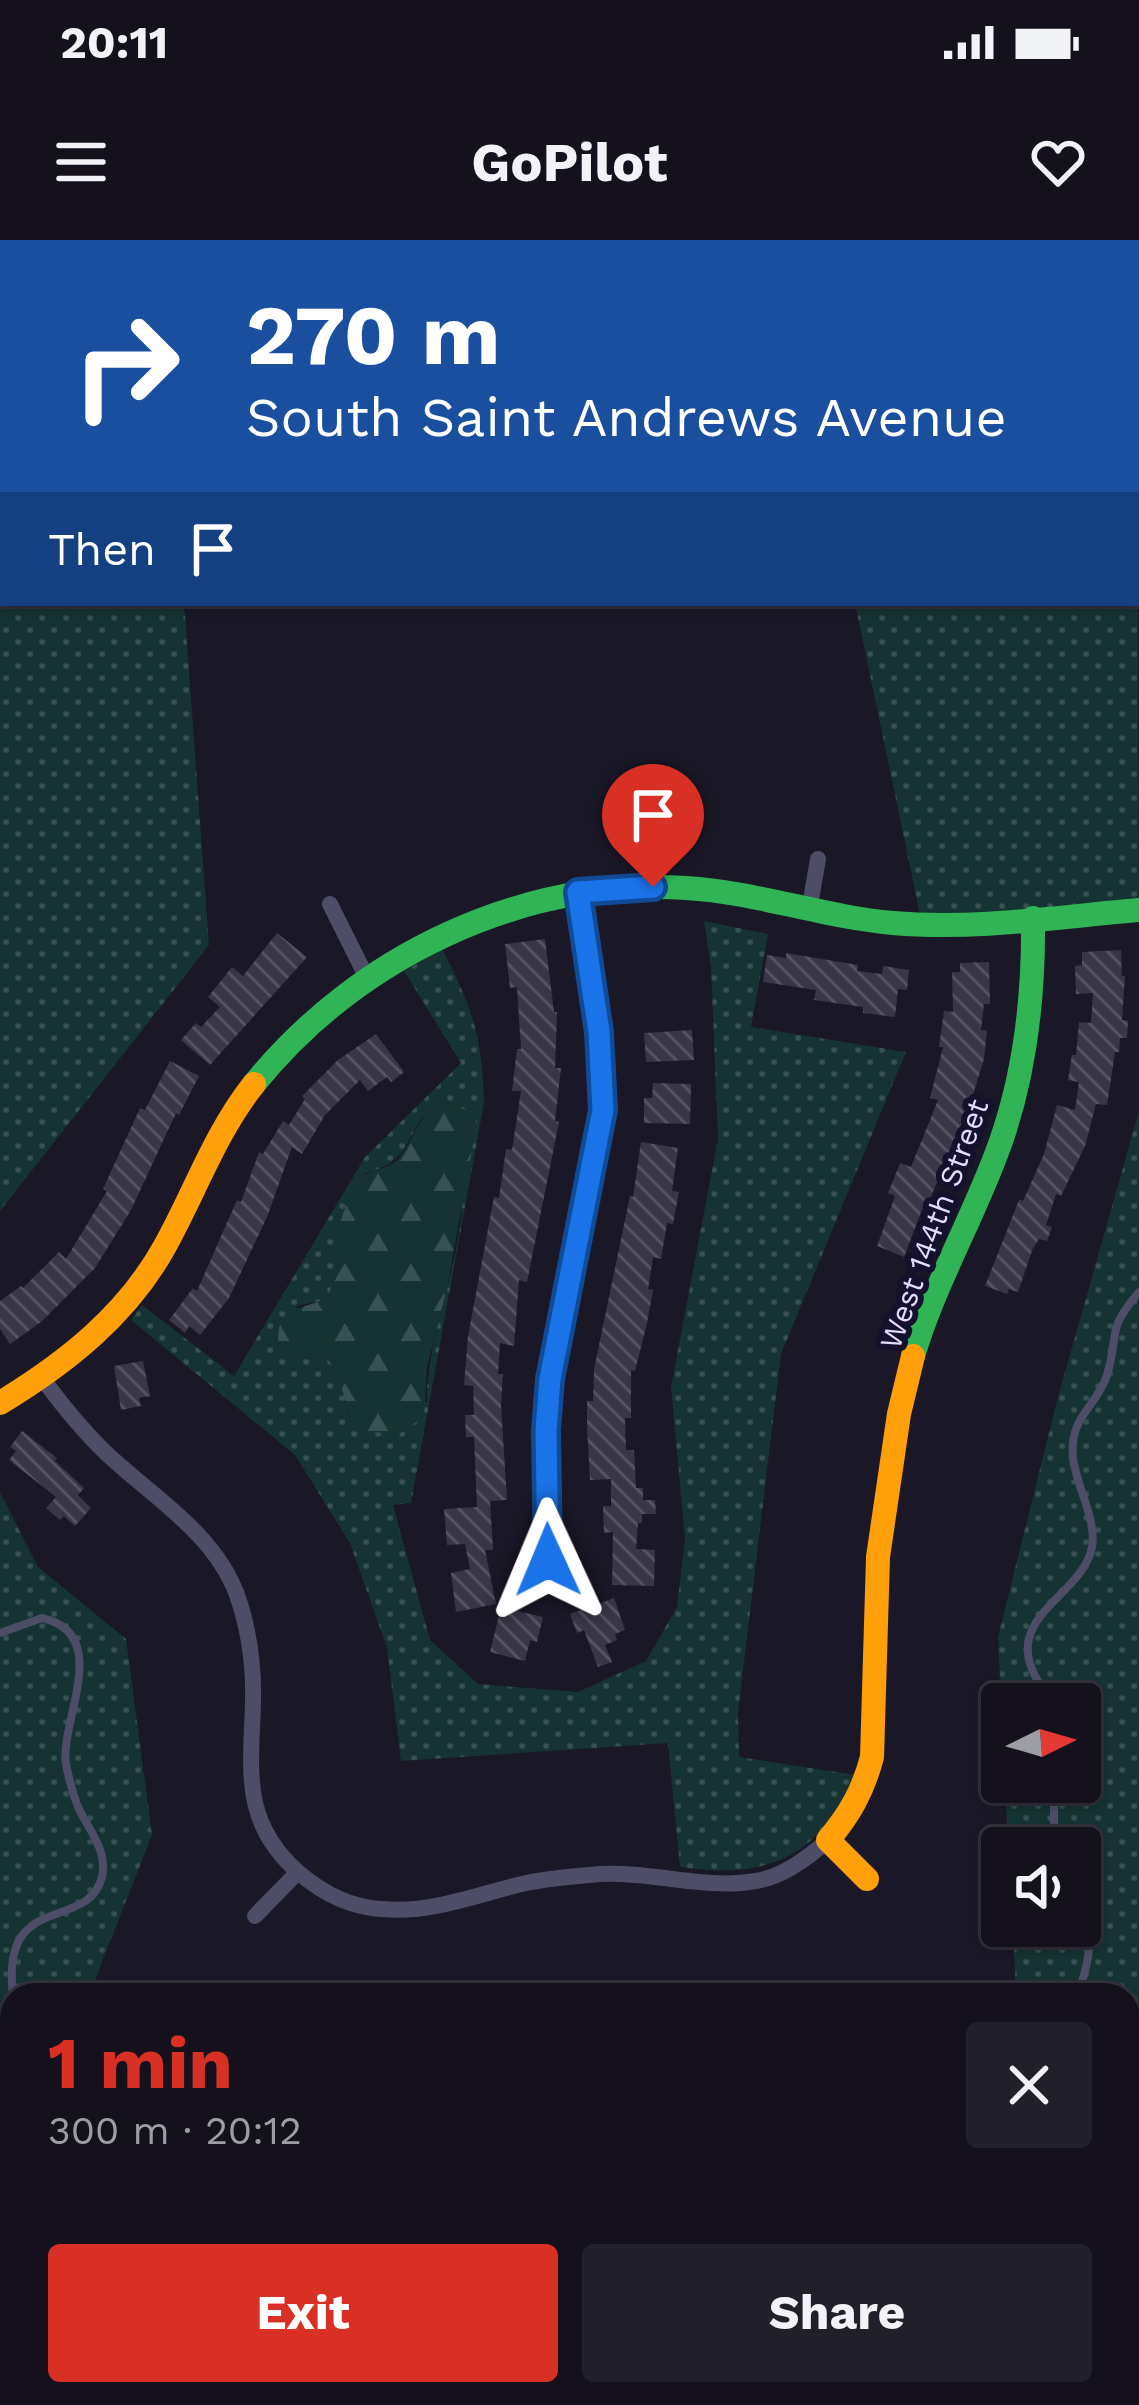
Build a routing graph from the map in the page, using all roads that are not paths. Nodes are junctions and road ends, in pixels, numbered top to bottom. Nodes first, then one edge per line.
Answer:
1 (818, 859) dead end
2 (578, 892) junction
3 (330, 904) dead end
4 (1139, 910) edge
5 (808, 911) junction
6 (1033, 918) junction
7 (369, 982) junction
8 (1139, 1292) edge
9 (42, 1378) junction
10 (0, 1403) edge
11 (548, 1560) dead end
12 (0, 1633) edge
13 (1042, 1683) edge
14 (828, 1840) junction
15 (298, 1872) junction
16 (867, 1879) dead end
17 (255, 1916) dead end
18 (1090, 1947) edge
19 (12, 1983) edge
20 (1081, 1983) edge

1 - 5 street
2 - 5 street
2 - 7 street
2 - 11 street
3 - 7 street
4 - 6 street
5 - 6 street
6 - 14 street, West 144th Street
7 - 9 street
8 - 13 lane
9 - 10 street
9 - 15 street
12 - 19 lane
14 - 15 street
14 - 16 street
15 - 17 street
18 - 20 lane

